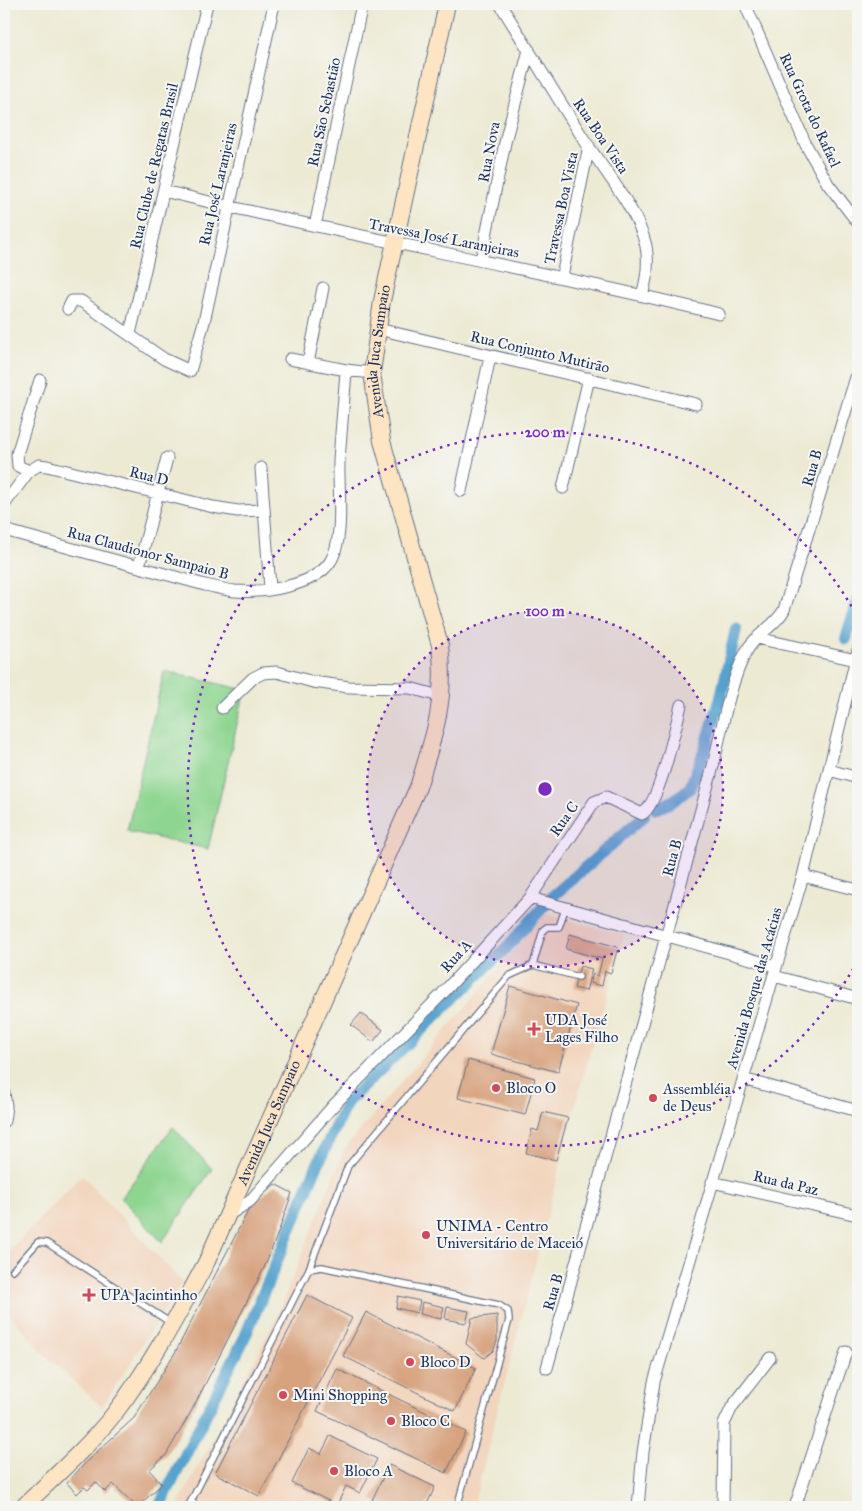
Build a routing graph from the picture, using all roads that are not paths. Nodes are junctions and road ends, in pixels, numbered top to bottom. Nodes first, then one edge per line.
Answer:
1 (207, 4) edge
2 (274, 4) edge
3 (362, 4) edge
4 (447, 4) edge
5 (500, 4) edge
6 (744, 4) edge
7 (529, 50) junction
8 (589, 146) junction
9 (164, 191) junction
10 (228, 207) junction
11 (858, 223) edge
12 (315, 226) junction
13 (395, 244) junction
14 (481, 260) junction
15 (562, 276) junction
16 (323, 288) dead end
17 (642, 295) junction
18 (68, 309) dead end
19 (719, 314) dead end
20 (378, 329) junction
21 (130, 334) junction
22 (490, 357) junction
23 (290, 359) dead end
24 (308, 363) junction
25 (346, 370) junction
26 (858, 372) edge
27 (372, 374) junction
28 (589, 378) junction
29 (40, 380) dead end
30 (696, 404) dead end
31 (166, 458) dead end
32 (261, 468) dead end
33 (29, 471) junction
34 (564, 488) dead end
35 (461, 492) dead end
36 (159, 494) junction
37 (4, 505) edge
38 (264, 510) junction
39 (4, 530) edge
40 (139, 566) junction
41 (270, 588) junction
42 (757, 638) junction
43 (857, 655) edge
44 (443, 696) junction
45 (681, 705) dead end
46 (222, 708) dead end
47 (828, 770) junction
48 (858, 778) edge
49 (804, 876) junction
50 (858, 890) edge
51 (534, 899) junction
52 (560, 907) junction
53 (666, 938) junction
54 (533, 965) junction
55 (775, 971) junction
56 (579, 977) dead end
57 (858, 998) edge
58 (743, 1079) junction
59 (4, 1093) edge
60 (858, 1111) edge
61 (4, 1121) edge
62 (712, 1182) junction
63 (853, 1214) dead end
64 (227, 1216) junction
65 (309, 1269) junction
66 (13, 1270) dead end
67 (173, 1324) junction
68 (846, 1352) dead end
69 (770, 1358) dead end
70 (546, 1368) dead end
71 (189, 1504) edge
72 (23, 1507) edge
73 (198, 1507) edge
74 (457, 1507) edge
75 (638, 1507) edge
76 (723, 1507) edge
77 (795, 1507) edge

1 - 9 street, Rua Clube de Regatas Brasil
2 - 10 street, Rua José Laranjeiras
3 - 12 street, Rua São Sebastião
4 - 13 main road, Avenida Juca Sampaio
5 - 7 street, Rua Boa Vista
6 - 11 street, Rua Grota do Rafael
7 - 8 street, Rua Boa Vista
7 - 14 street, Rua Nova
8 - 15 street, Travessa Boa Vista
8 - 17 street, Rua Boa Vista
9 - 10 street, Travessa José Laranjeiras
9 - 21 street, Rua Clube de Regatas Brasil
10 - 12 street, Travessa José Laranjeiras
10 - 21 street, Rua José Laranjeiras
12 - 13 street, Travessa José Laranjeiras
13 - 14 street, Travessa José Laranjeiras
13 - 20 main road, Avenida Juca Sampaio
14 - 15 street, Travessa José Laranjeiras
15 - 17 street, Travessa José Laranjeiras
16 - 24 street
17 - 19 street, Travessa José Laranjeiras
18 - 21 street
20 - 22 street, Rua Conjunto Mutirão
20 - 27 main road, Avenida Juca Sampaio
22 - 28 street, Rua Conjunto Mutirão
22 - 35 street
23 - 24 street
24 - 25 street
25 - 27 street
25 - 41 street, Rua Claudionor Sampaio B
26 - 42 street, Rua B
27 - 44 main road, Avenida Juca Sampaio
28 - 30 street, Rua Conjunto Mutirão
28 - 34 street
29 - 33 street
31 - 36 street
32 - 38 street
33 - 36 street, Rua D
33 - 37 street
36 - 38 street, Rua D
36 - 40 street
38 - 41 street
39 - 40 street, Rua Claudionor Sampaio B
40 - 41 street, Rua Claudionor Sampaio B
42 - 43 street
42 - 53 street, Rua B
43 - 47 street, Avenida Bosque das Acácias
44 - 46 street
44 - 64 main road, Avenida Juca Sampaio
45 - 51 street, Rua C
47 - 48 street
47 - 49 street, Avenida Bosque das Acácias
49 - 50 street
49 - 55 street, Avenida Bosque das Acácias
51 - 52 street
51 - 64 street, Rua A
52 - 53 street
52 - 54 lane
53 - 55 street
53 - 70 street, Rua B
54 - 56 lane
54 - 65 lane
55 - 57 street
55 - 58 street, Avenida Bosque das Acácias
58 - 60 street
58 - 62 street, Avenida Bosque das Acácias
59 - 61 street
62 - 63 street, Rua da Paz
62 - 75 street, Avenida Bosque das Acácias
64 - 67 main road, Avenida Juca Sampaio
65 - 71 lane
65 - 74 lane
66 - 67 lane
67 - 72 main road, Avenida Juca Sampaio
68 - 77 street
69 - 76 street
71 - 73 lane

